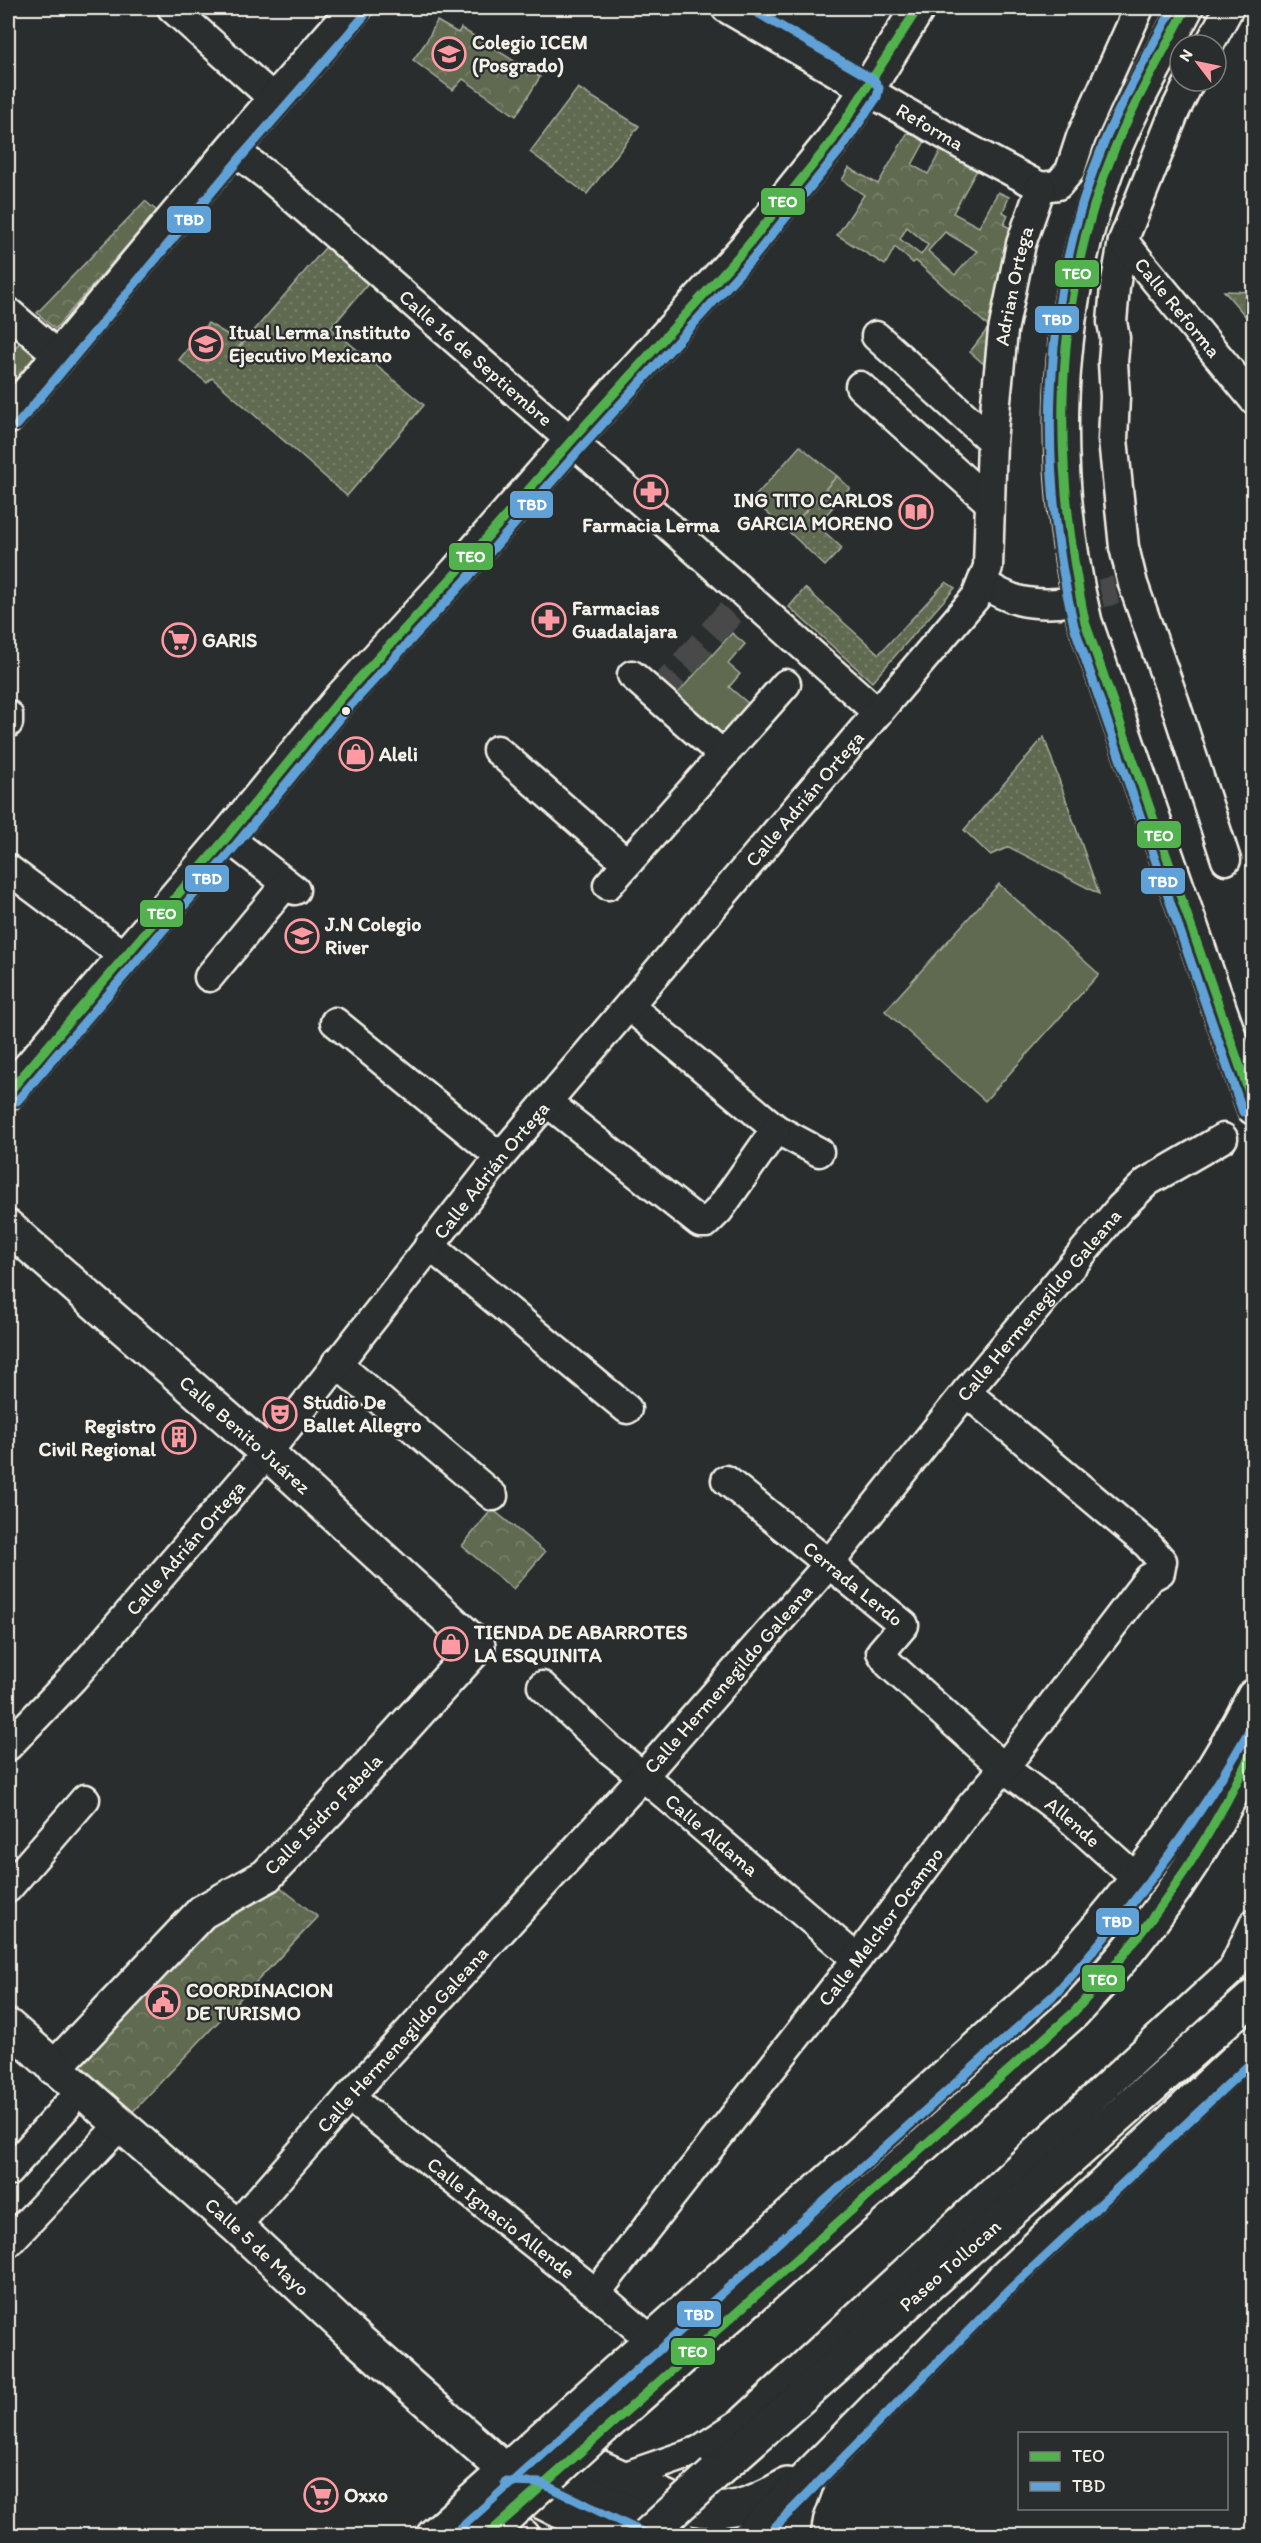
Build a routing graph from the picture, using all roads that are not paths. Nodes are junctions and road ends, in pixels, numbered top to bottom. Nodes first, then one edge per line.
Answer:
1 (172, 8) edge
2 (355, 8) edge
3 (729, 8) edge
4 (918, 8) edge
5 (1139, 8) edge
6 (1186, 8) edge
7 (867, 90) junction
8 (1184, 93) edge
9 (275, 100) junction
10 (232, 149) junction
11 (1041, 187) junction
12 (1123, 241) junction
13 (8, 312) edge
14 (876, 336) dead end
15 (60, 357) junction
16 (861, 386) dead end
17 (1254, 400) edge
18 (8, 417) edge
19 (572, 441) junction
20 (992, 441) junction
21 (989, 502) junction
22 (979, 590) junction
23 (1060, 603) tunnel mouth
24 (632, 675) dead end
25 (786, 684) dead end
26 (877, 712) junction
27 (8, 715) edge
28 (8, 723) edge
29 (497, 750) dead end
30 (723, 755) junction
31 (227, 837) junction
32 (1226, 860) dead end
33 (627, 863) junction
34 (8, 869) edge
35 (608, 885) dead end
36 (124, 956) junction
37 (209, 977) dead end
38 (629, 1006) junction
39 (335, 1022) dead end
40 (8, 1093) edge
41 (547, 1102) junction
42 (1254, 1108) edge
43 (776, 1129) junction
44 (1223, 1138) dead end
45 (819, 1152) dead end
46 (500, 1157) junction
47 (8, 1227) edge
48 (429, 1245) junction
49 (336, 1363) junction
50 (966, 1392) junction
51 (627, 1409) dead end
52 (267, 1453) junction
53 (726, 1480) dead end
54 (493, 1496) dead end
55 (828, 1565) junction
56 (478, 1646) joint
57 (542, 1686) dead end
58 (1254, 1696) edge
59 (8, 1746) edge
60 (1254, 1746) edge
61 (1004, 1768) junction
62 (644, 1776) junction
63 (85, 1799) dead end
64 (1137, 1879) junction
65 (8, 1888) edge
66 (1254, 1924) edge
67 (857, 1959) junction
68 (1254, 1996) edge
69 (8, 2026) edge
70 (1254, 2043) edge
71 (54, 2068) junction
72 (349, 2097) junction
73 (66, 2107) dead end
74 (120, 2125) junction
75 (8, 2172) edge
76 (236, 2226) junction
77 (8, 2243) edge
78 (596, 2293) junction
79 (651, 2340) junction
80 (571, 2410) junction
81 (505, 2470) junction
82 (810, 2472) junction
83 (620, 2478) junction
84 (438, 2531) edge
85 (484, 2535) edge
86 (524, 2535) edge
87 (610, 2535) edge
88 (646, 2535) edge
89 (679, 2535) edge
90 (749, 2535) edge
91 (792, 2535) edge

1 - 9 street
2 - 9 main road
3 - 7 street, Reforma
4 - 7 main road
5 - 11 street
6 - 42 main road
7 - 11 street, Reforma
7 - 19 main road
8 - 12 street
9 - 10 main road
10 - 15 main road
10 - 19 street, Calle 16 de Septiembre
11 - 20 street, Adrian Ortega
12 - 17 street, Calle Reforma
12 - 32 street
13 - 15 street
14 - 20 street
15 - 18 main road
16 - 21 street
19 - 26 street, Calle 16 de Septiembre
19 - 31 main road
20 - 21 street, Adrian Ortega
21 - 22 street, Adrian Ortega
22 - 23 street
22 - 26 street, Calle Adrián Ortega
24 - 30 street
25 - 30 street
26 - 38 street, Calle Adrián Ortega
27 - 28 street
29 - 33 street
30 - 33 street
31 - 36 main road
31 - 37 street
33 - 35 street
34 - 36 street
36 - 40 main road
38 - 41 street, Calle Adrián Ortega
38 - 43 street
39 - 46 street
41 - 43 street
41 - 46 street, Calle Adrián Ortega
43 - 45 street
44 - 50 street, Calle Hermenegildo Galeana
46 - 48 street, Calle Adrián Ortega
47 - 52 main road, Calle Benito Juárez
48 - 49 street, Calle Adrián Ortega
48 - 51 street
49 - 52 street, Calle Adrián Ortega
49 - 54 street
50 - 55 street, Calle Hermenegildo Galeana
50 - 61 street, Calle Melchor Ocampo
52 - 56 main road, Calle Benito Juárez
52 - 59 street, Calle Adrián Ortega
53 - 55 street, Cerrada Lerdo
55 - 61 street, Cerrada Lerdo
55 - 62 street, Calle Hermenegildo Galeana
56 - 71 main road, Calle Isidro Fabela
57 - 62 street, Calle Aldama
58 - 64 main road
60 - 85 main road, bridge
61 - 64 street, Allende
61 - 67 street, Calle Melchor Ocampo
62 - 67 street, Calle Aldama
62 - 72 street, Calle Hermenegildo Galeana
63 - 65 street
64 - 79 main road
66 - 83 street
67 - 78 street, Calle Melchor Ocampo
68 - 88 main road, Paseo Tollocan, bridge
69 - 71 main road, Calle 5 de Mayo
70 - 82 main road
71 - 74 main road, Calle 5 de Mayo
72 - 76 street, Calle Hermenegildo Galeana
72 - 78 street, Calle Ignacio Allende
73 - 75 street
74 - 76 main road, Calle 5 de Mayo
74 - 77 street
76 - 81 main road, Calle 5 de Mayo
78 - 79 street, Calle Ignacio Allende
79 - 80 main road
80 - 81 main road
80 - 83 main road
81 - 84 main road
81 - 87 main road, Calle 5 de Mayo
81 - 89 main road
82 - 83 main road
82 - 90 main road
82 - 91 main road
84 - 86 main road

